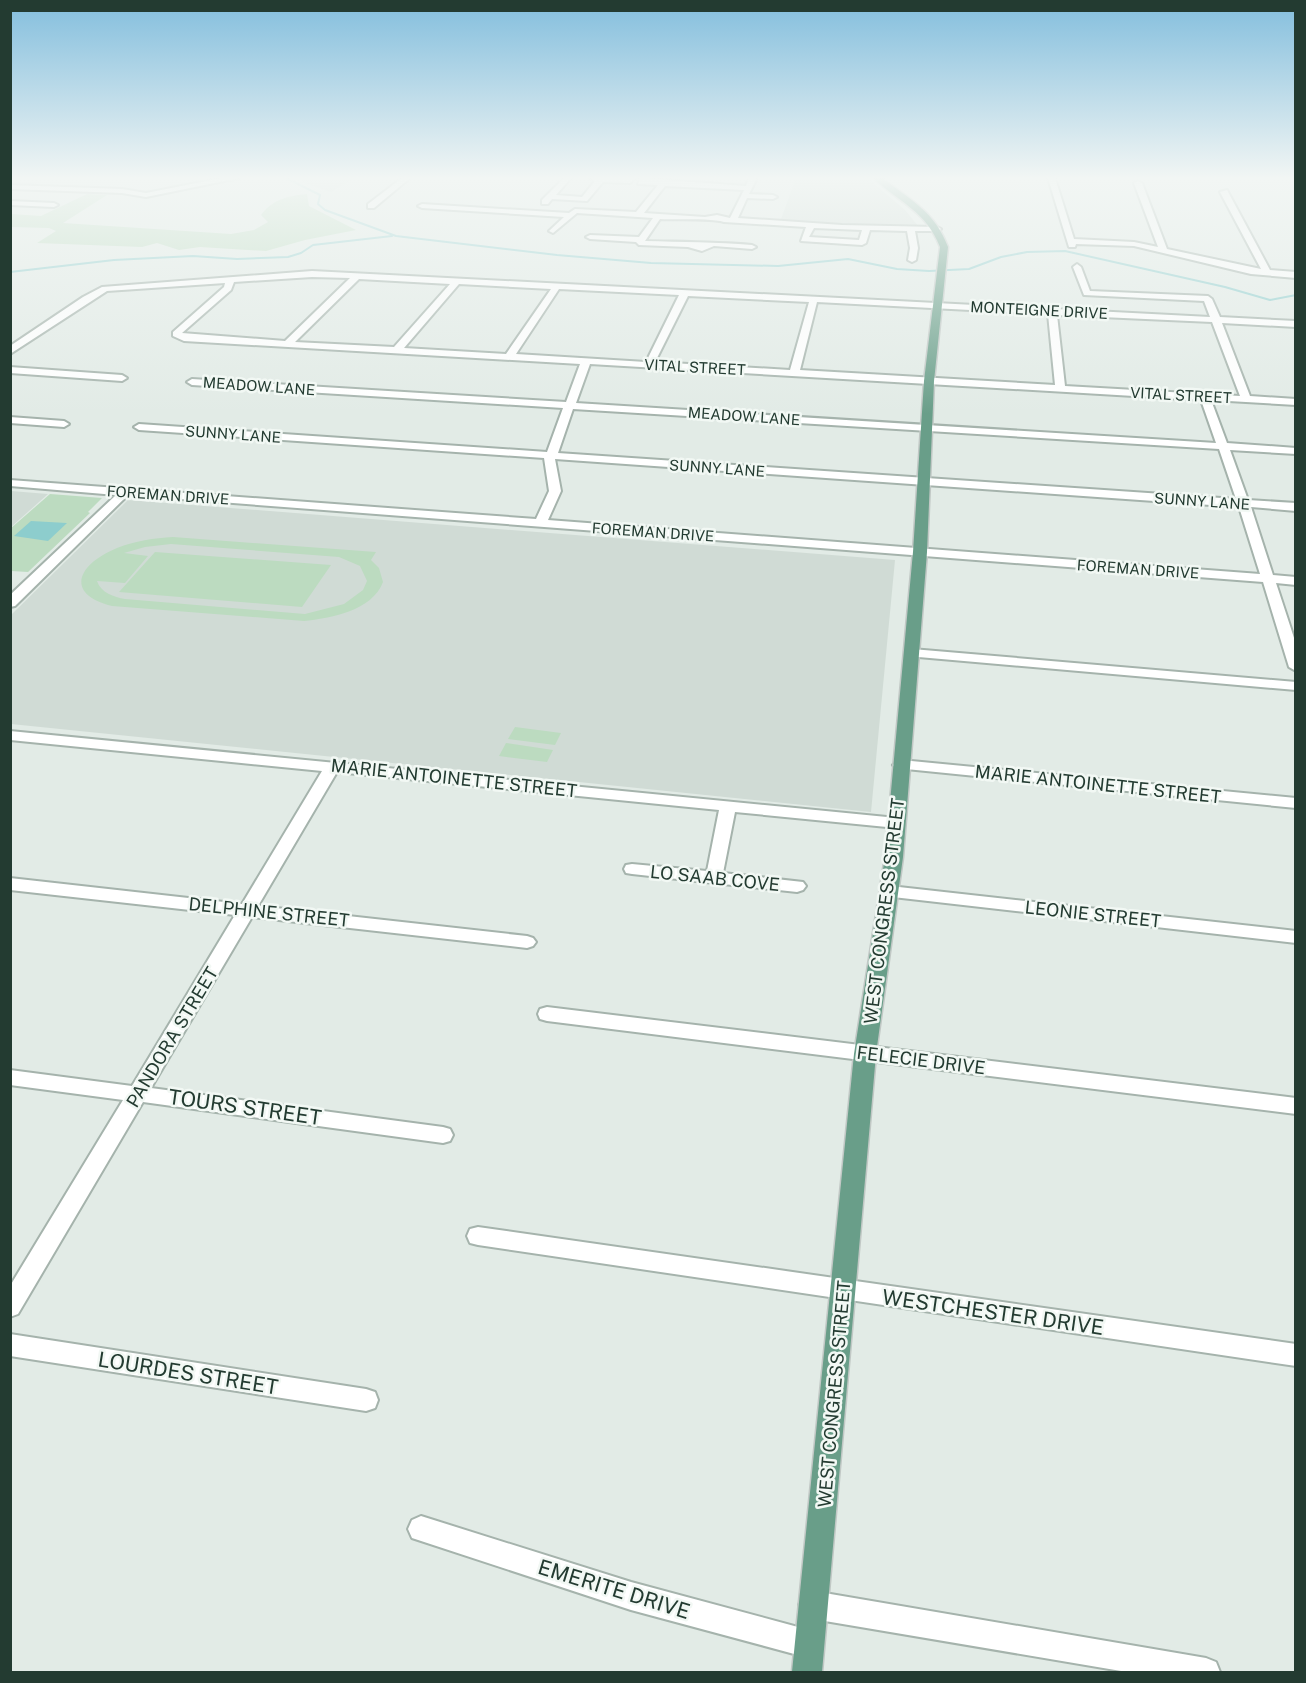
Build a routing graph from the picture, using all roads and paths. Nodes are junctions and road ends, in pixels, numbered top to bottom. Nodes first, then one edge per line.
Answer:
1 (913, 257) edge
2 (943, 257) edge
3 (1192, 257) edge
4 (1259, 257) edge
5 (912, 260) dead end
6 (1077, 267) dead end
7 (1268, 274) junction
8 (1296, 275) edge
9 (357, 276) junction
10 (230, 279) junction
11 (457, 281) junction
12 (557, 286) junction
13 (685, 292) junction
14 (814, 298) junction
15 (940, 305) junction
16 (1052, 310) junction
17 (1216, 319) junction
18 (1296, 324) edge
19 (287, 344) junction
20 (397, 350) junction
21 (10, 351) edge
22 (508, 357) junction
23 (586, 361) junction
24 (649, 365) junction
25 (10, 370) edge
26 (794, 373) junction
27 (122, 378) dead end
28 (929, 381) junction
29 (192, 382) dead end
30 (1060, 388) junction
31 (1205, 397) junction
32 (1246, 399) junction
33 (1296, 402) edge
34 (569, 406) junction
35 (10, 420) edge
36 (64, 424) dead end
37 (139, 428) dead end
38 (926, 428) junction
39 (1224, 447) junction
40 (1296, 451) edge
41 (551, 456) junction
42 (922, 482) junction
43 (10, 483) edge
44 (126, 491) junction
45 (1244, 504) junction
46 (1296, 507) edge
47 (540, 524) junction
48 (920, 552) junction
49 (1268, 579) junction
50 (1296, 581) edge
51 (10, 603) edge
52 (913, 648) junction
53 (1296, 667) edge
54 (1158, 670) junction
55 (1296, 678) edge
56 (1296, 686) edge
57 (10, 735) edge
58 (901, 765) junction
59 (333, 766) junction
60 (1296, 803) edge
61 (728, 806) junction
62 (897, 823) junction
63 (632, 869) dead end
64 (714, 878) junction
65 (10, 884) edge
66 (797, 886) dead end
67 (890, 892) junction
68 (248, 910) junction
69 (1296, 937) edge
70 (527, 942) dead end
71 (547, 1014) dead end
72 (865, 1054) junction
73 (10, 1077) edge
74 (139, 1093) junction
75 (1296, 1106) edge
76 (443, 1135) dead end
77 (478, 1236) dead end
78 (844, 1290) junction
79 (10, 1307) edge
80 (10, 1345) edge
81 (1296, 1355) edge
82 (366, 1400) dead end
83 (421, 1529) dead end
84 (813, 1605) junction
85 (809, 1644) junction
86 (807, 1672) edge
87 (1206, 1672) edge

1 - 5 street
2 - 15 main road, WEST CONGRESS STREET
3 - 7 street
4 - 7 street
6 - 17 street
7 - 8 street
9 - 10 street, MONTEIGNE DRIVE
9 - 11 street, MONTEIGNE DRIVE
9 - 19 street
10 - 19 street, VITAL STREET
10 - 21 street, MONTEIGNE DRIVE
11 - 12 street, MONTEIGNE DRIVE
11 - 20 street
12 - 13 street, MONTEIGNE DRIVE
12 - 22 street
13 - 14 street, MONTEIGNE DRIVE
13 - 24 street
14 - 15 street, MONTEIGNE DRIVE
14 - 26 street
15 - 16 street, MONTEIGNE DRIVE
15 - 28 main road, WEST CONGRESS STREET
16 - 17 street, MONTEIGNE DRIVE
16 - 30 street
17 - 18 street, MONTEIGNE DRIVE
17 - 32 street
19 - 20 street, VITAL STREET
20 - 22 street, VITAL STREET
22 - 23 street, VITAL STREET
23 - 24 street, VITAL STREET
23 - 34 street
24 - 26 street, VITAL STREET
25 - 27 street
26 - 28 street, VITAL STREET
28 - 30 street, VITAL STREET
28 - 38 main road, WEST CONGRESS STREET
29 - 34 street, MEADOW LANE
30 - 31 street, VITAL STREET
31 - 32 street, VITAL STREET
31 - 39 street
32 - 33 street, VITAL STREET
34 - 38 street, MEADOW LANE
34 - 41 street
35 - 36 street
37 - 41 street, SUNNY LANE
38 - 39 street, MEADOW LANE
38 - 42 main road, WEST CONGRESS STREET
39 - 40 street, MEADOW LANE
39 - 45 street
41 - 42 street, SUNNY LANE
41 - 47 street
42 - 45 street, SUNNY LANE
42 - 48 main road, WEST CONGRESS STREET
43 - 44 street, FOREMAN DRIVE
44 - 47 street, FOREMAN DRIVE
44 - 51 street
45 - 46 street, SUNNY LANE
45 - 49 street
47 - 48 street, FOREMAN DRIVE
48 - 49 street, FOREMAN DRIVE
48 - 52 main road, WEST CONGRESS STREET
49 - 50 street, FOREMAN DRIVE
49 - 53 street
52 - 54 street
52 - 58 main road, WEST CONGRESS STREET
54 - 55 street
54 - 56 street
57 - 59 street, MARIE ANTOINETTE STREET
58 - 60 street, MARIE ANTOINETTE STREET
58 - 62 main road, WEST CONGRESS STREET
59 - 61 street, MARIE ANTOINETTE STREET
59 - 68 street, PANDORA STREET
61 - 62 street, MARIE ANTOINETTE STREET
61 - 64 street
62 - 67 main road, WEST CONGRESS STREET
63 - 64 street, LO SAAB COVE
64 - 66 street, LO SAAB COVE
65 - 68 street, DELPHINE STREET
67 - 69 street, LEONIE STREET
67 - 72 main road, WEST CONGRESS STREET
68 - 70 street, DELPHINE STREET
68 - 74 street, PANDORA STREET
71 - 72 street, FELECIE DRIVE
72 - 75 street, FELECIE DRIVE
72 - 78 main road, WEST CONGRESS STREET
73 - 74 street, TOURS STREET
74 - 76 street, TOURS STREET
74 - 79 street, PANDORA STREET
77 - 78 street, WESTCHESTER DRIVE
78 - 81 street, WESTCHESTER DRIVE
78 - 84 main road, WEST CONGRESS STREET
80 - 82 street, LOURDES STREET
83 - 85 street, EMERITE DRIVE
84 - 85 main road, WEST CONGRESS STREET
84 - 87 street
85 - 86 main road, WEST CONGRESS STREET

